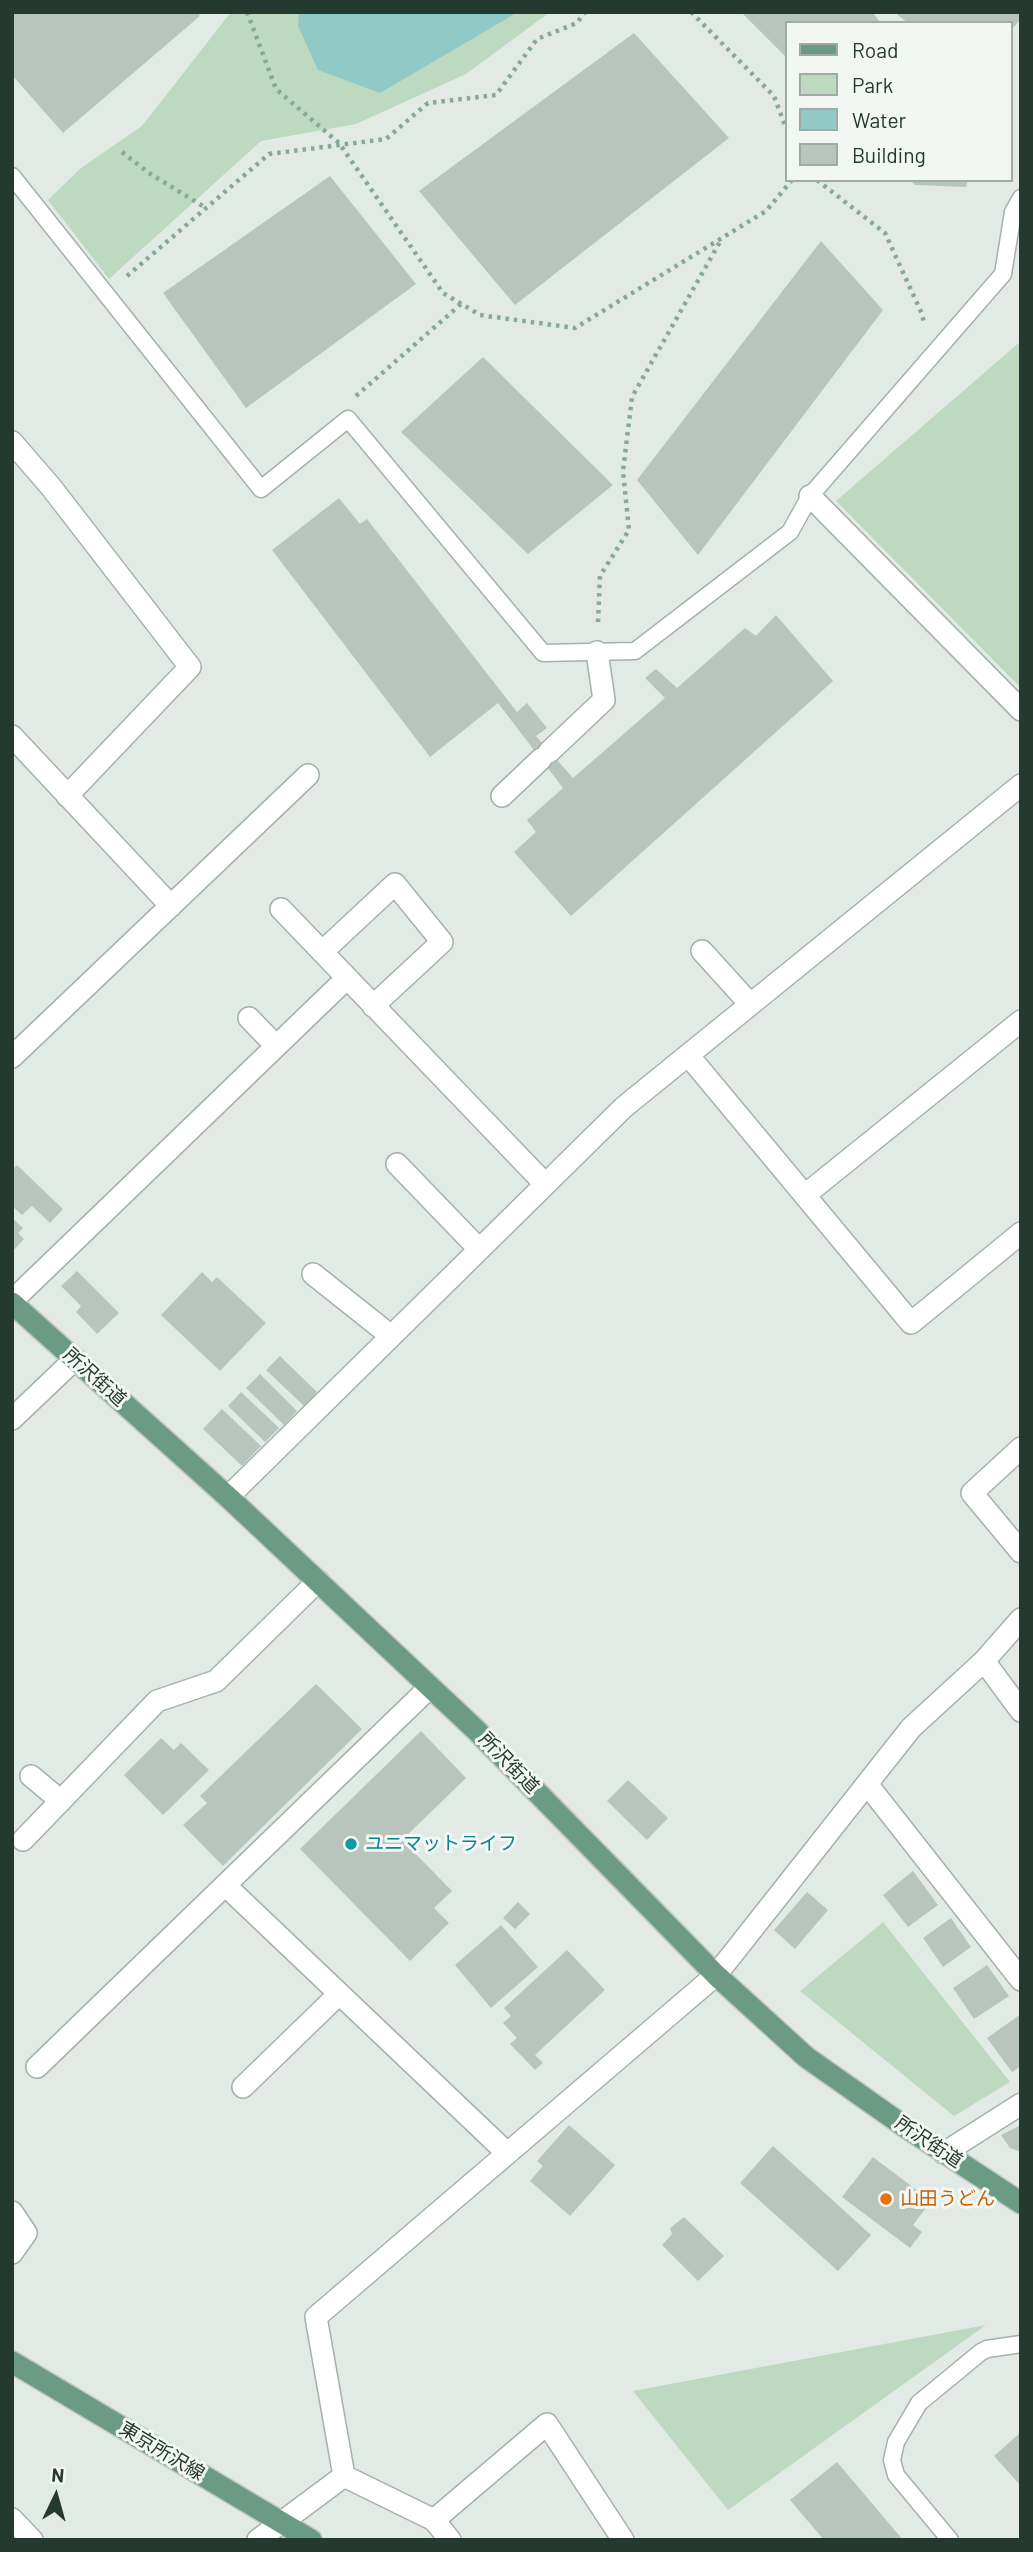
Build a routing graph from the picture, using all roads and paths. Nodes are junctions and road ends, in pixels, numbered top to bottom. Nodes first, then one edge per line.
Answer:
1 (247, 12) edge
2 (585, 12) edge
3 (691, 12) edge
4 (785, 125) edge
5 (339, 143) junction
6 (122, 152) dead end
7 (12, 176) edge
8 (790, 182) edge
9 (820, 182) edge
10 (1021, 198) edge
11 (206, 208) junction
12 (721, 239) junction
13 (106, 294) junction
14 (461, 304) junction
15 (941, 345) junction
16 (348, 419) junction
17 (12, 442) edge
18 (810, 496) junction
19 (597, 652) junction
20 (1021, 710) edge
21 (12, 736) edge
22 (308, 775) dead end
23 (1021, 785) edge
24 (66, 796) junction
25 (502, 796) dead end
26 (171, 906) junction
27 (281, 909) dead end
28 (702, 951) dead end
29 (322, 952) junction
30 (347, 978) junction
31 (750, 1004) junction
32 (373, 1006) junction
33 (249, 1018) dead end
34 (1021, 1021) edge
35 (276, 1046) junction
36 (688, 1055) junction
37 (12, 1057) edge
38 (397, 1164) dead end
39 (545, 1184) junction
40 (805, 1195) junction
41 (1021, 1233) edge
42 (479, 1249) junction
43 (313, 1274) dead end
44 (12, 1302) edge
45 (391, 1336) junction
46 (75, 1359) junction
47 (12, 1419) edge
48 (1021, 1448) edge
49 (228, 1497) junction
50 (1021, 1552) edge
51 (318, 1581) junction
52 (1021, 1619) edge
53 (984, 1661) junction
54 (430, 1687) junction
55 (1021, 1711) edge
56 (32, 1776) dead end
57 (867, 1784) junction
58 (61, 1801) junction
59 (23, 1840) dead end
60 (225, 1885) junction
61 (716, 1975) junction
62 (1021, 1979) edge
63 (339, 1994) junction
64 (37, 2067) dead end
65 (243, 2087) dead end
66 (1021, 2104) edge
67 (944, 2152) junction
68 (507, 2153) junction
69 (1021, 2203) edge
70 (12, 2212) edge
71 (12, 2253) edge
72 (1021, 2344) edge
73 (12, 2362) edge
74 (344, 2476) junction
75 (12, 2519) edge
76 (434, 2520) junction
77 (281, 2522) junction
78 (32, 2540) edge
79 (258, 2540) edge
80 (311, 2540) edge
81 (450, 2540) edge
82 (623, 2540) edge
83 (950, 2540) edge

1 - 5 path
2 - 5 path
3 - 4 path
5 - 11 path
5 - 14 path
6 - 11 path
7 - 13 lane
8 - 12 path
9 - 15 path
10 - 15 lane
11 - 13 path
12 - 14 path
12 - 19 path
13 - 16 lane
14 - 16 path
15 - 18 lane
16 - 19 lane
17 - 24 street
18 - 19 lane
18 - 20 street
19 - 25 street
21 - 24 street
22 - 26 street
23 - 31 street
24 - 26 street
26 - 37 street
27 - 29 street
28 - 31 street
29 - 30 street
29 - 32 street
30 - 32 street
30 - 35 street
31 - 36 street
32 - 39 street
33 - 35 street
34 - 40 street
35 - 44 street
36 - 39 street
36 - 40 street
38 - 42 street
39 - 42 street
40 - 41 street
42 - 45 street
43 - 45 street
44 - 46 main road, 所沢街道
45 - 49 street
46 - 47 street
46 - 49 main road, 所沢街道
48 - 50 street
49 - 51 main road, 所沢街道
51 - 54 main road, 所沢街道
51 - 58 street
52 - 53 street
53 - 55 street
53 - 57 street
54 - 60 street
54 - 61 main road, 所沢街道
56 - 58 street
57 - 61 street
57 - 62 street
58 - 59 street
60 - 63 street
60 - 64 street
61 - 67 main road, 所沢街道
61 - 68 street
63 - 65 street
63 - 68 street
66 - 67 street
67 - 69 main road, 所沢街道
68 - 74 street
70 - 71 street
72 - 83 lane
73 - 77 main road, 東京所沢線
74 - 76 street
74 - 77 street
75 - 78 street
76 - 81 street
76 - 82 street
77 - 79 street
77 - 80 main road, 東京所沢線

